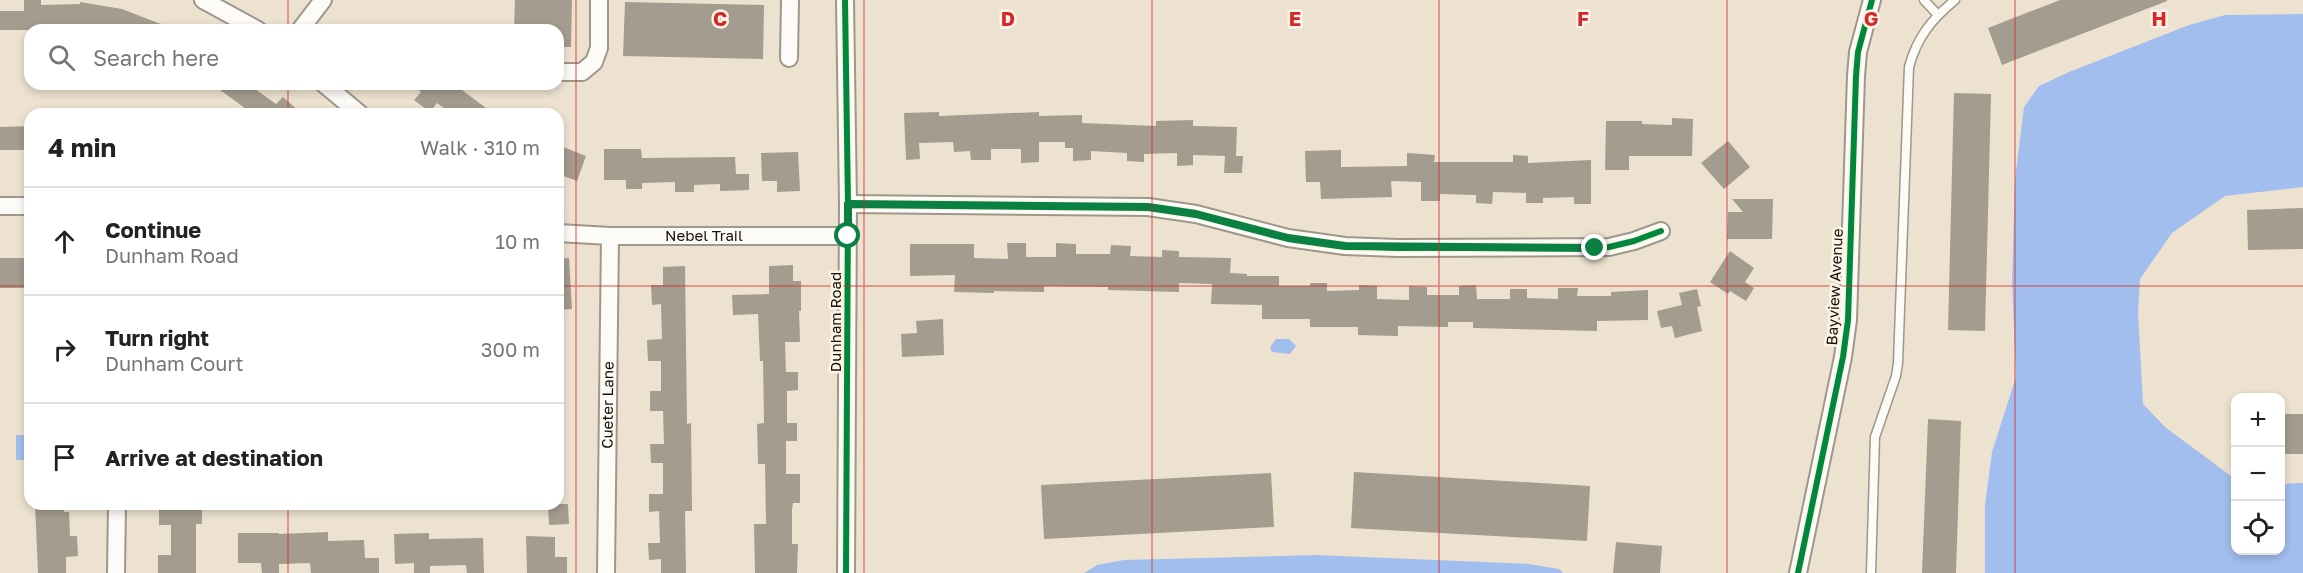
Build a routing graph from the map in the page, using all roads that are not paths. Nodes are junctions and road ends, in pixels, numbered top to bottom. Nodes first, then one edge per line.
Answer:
1 (203, 0) edge
2 (323, 0) edge
3 (599, 0) edge
4 (790, 0) edge
5 (845, 0) edge
6 (1872, 0) edge
7 (1924, 0) edge
8 (1956, 0) edge
9 (1937, 14) junction
10 (247, 24) edge
11 (305, 24) edge
12 (789, 58) dead end
13 (564, 72) edge
14 (331, 90) edge
15 (353, 108) edge
16 (848, 204) junction
17 (0, 206) edge
18 (24, 206) edge
19 (1661, 231) dead end
20 (564, 233) edge
21 (610, 236) junction
22 (848, 236) junction
23 (117, 510) edge
24 (116, 573) edge
25 (606, 573) edge
26 (846, 573) edge
27 (1798, 573) edge
28 (1871, 573) edge

1 - 10 street
2 - 11 street
3 - 13 street
4 - 12 street
5 - 16 street, Dunham Road
6 - 27 street, Bayview Avenue
7 - 9 lane
8 - 9 lane
9 - 28 lane
14 - 15 street
16 - 19 street
16 - 22 street, Dunham Road
17 - 18 street
20 - 21 street, Nebel Trail
21 - 22 street, Nebel Trail
21 - 25 street, Cueter Lane
22 - 26 street, Dunham Road
23 - 24 street

